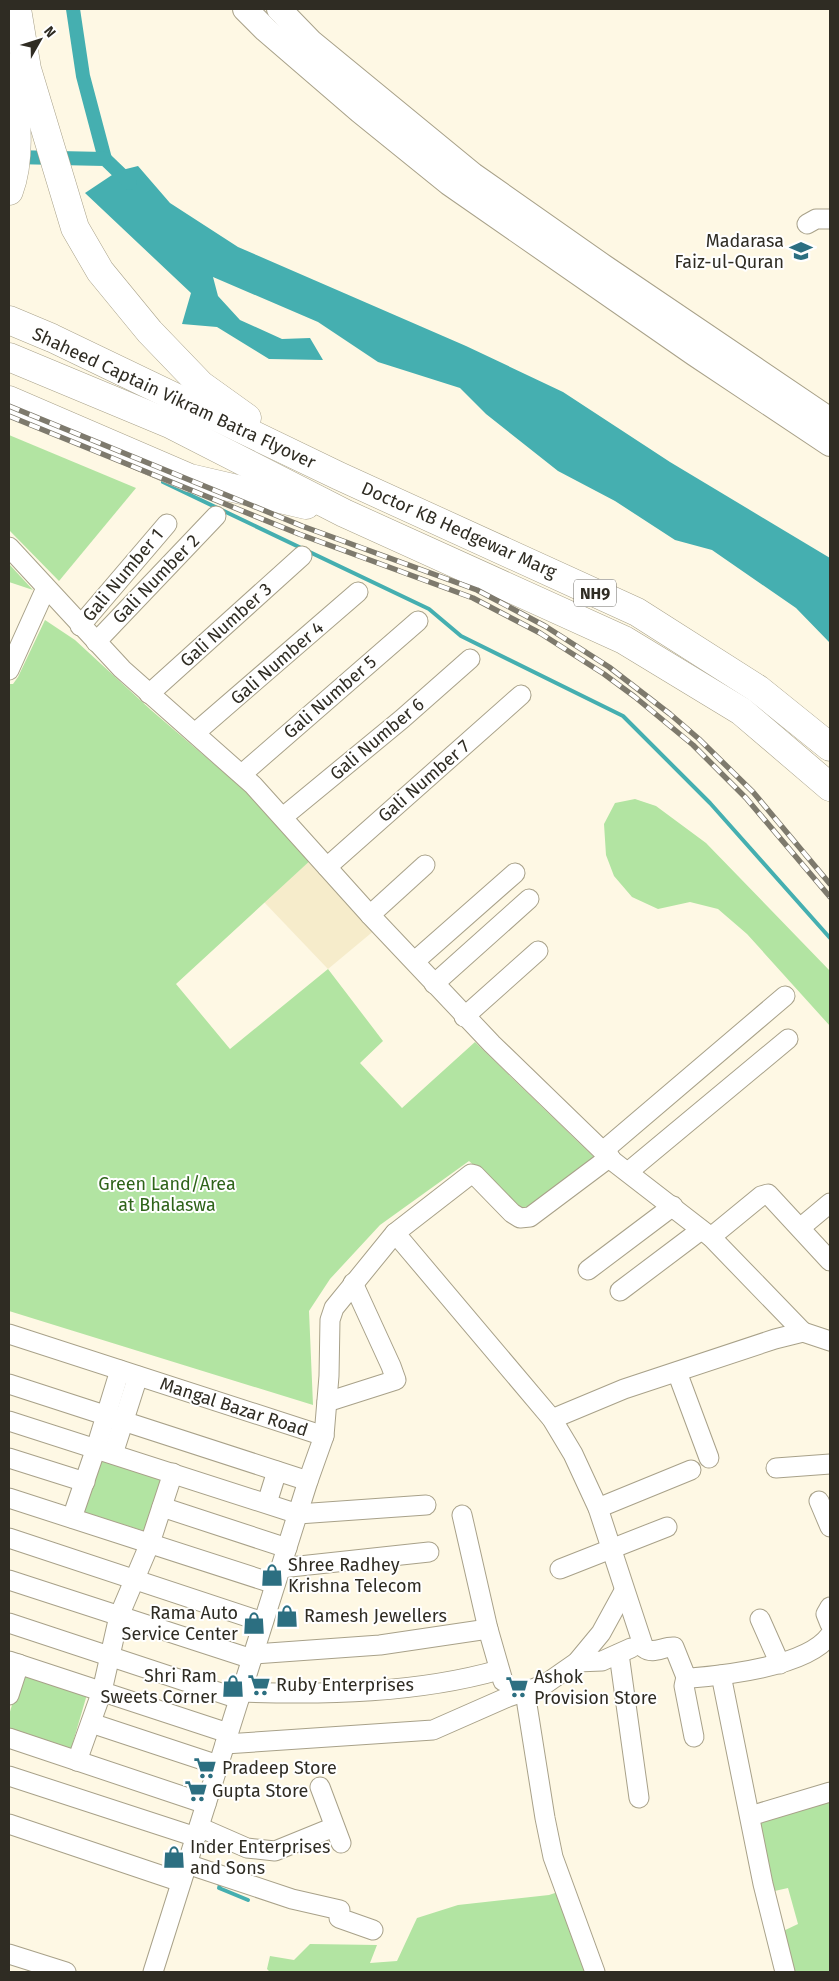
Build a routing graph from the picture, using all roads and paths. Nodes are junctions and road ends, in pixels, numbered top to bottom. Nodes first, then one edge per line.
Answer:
1 (16, 9) edge
2 (245, 9) edge
3 (279, 9) edge
4 (9, 67) edge
5 (9, 190) edge
6 (830, 219) edge
7 (807, 224) dead end
8 (9, 320) edge
9 (9, 358) edge
10 (9, 400) edge
11 (830, 420) edge
12 (830, 444) edge
13 (339, 476) junction
14 (344, 513) junction
15 (216, 516) dead end
16 (167, 524) dead end
17 (9, 547) edge
18 (302, 556) dead end
19 (46, 588) junction
20 (358, 592) dead end
21 (418, 621) dead end
22 (80, 626) junction
23 (96, 642) junction
24 (470, 659) dead end
25 (9, 670) edge
26 (149, 694) junction
27 (521, 695) dead end
28 (196, 733) junction
29 (830, 747) edge
30 (242, 774) junction
31 (830, 788) edge
32 (283, 817) junction
33 (425, 865) dead end
34 (327, 866) junction
35 (515, 873) dead end
36 (530, 899) dead end
37 (370, 915) junction
38 (538, 951) dead end
39 (415, 961) junction
40 (434, 984) junction
41 (785, 996) dead end
42 (464, 1017) junction
43 (788, 1038) dead end
44 (606, 1154) junction
45 (628, 1172) junction
46 (830, 1203) edge
47 (673, 1206) junction
48 (800, 1228) junction
49 (395, 1233) junction
50 (706, 1233) junction
51 (830, 1261) edge
52 (588, 1270) dead end
53 (353, 1283) junction
54 (620, 1292) dead end
55 (803, 1332) junction
56 (9, 1334) edge
57 (830, 1341) edge
58 (120, 1370) junction
59 (677, 1372) junction
60 (138, 1376) junction
61 (9, 1384) edge
62 (327, 1402) junction
63 (115, 1418) junction
64 (552, 1419) junction
65 (9, 1421) edge
66 (324, 1436) junction
67 (105, 1451) junction
68 (9, 1458) edge
69 (709, 1458) dead end
70 (830, 1464) edge
71 (776, 1468) dead end
72 (692, 1470) dead end
73 (277, 1471) junction
74 (173, 1473) junction
75 (308, 1481) junction
76 (85, 1482) junction
77 (9, 1498) edge
78 (819, 1500) dead end
79 (267, 1503) junction
80 (426, 1505) dead end
81 (162, 1507) junction
82 (598, 1508) junction
83 (298, 1514) junction
84 (462, 1515) dead end
85 (72, 1518) junction
86 (667, 1527) dead end
87 (830, 1527) edge
88 (9, 1538) edge
89 (150, 1543) junction
90 (287, 1548) junction
91 (612, 1548) junction
92 (429, 1552) dead end
93 (560, 1569) dead end
94 (278, 1576) junction
95 (134, 1579) junction
96 (9, 1580) edge
97 (624, 1591) junction
98 (830, 1607) edge
99 (119, 1616) junction
100 (760, 1619) dead end
101 (264, 1622) junction
102 (9, 1623) edge
103 (830, 1624) edge
104 (488, 1629) junction
105 (830, 1635) edge
106 (641, 1643) junction
107 (619, 1654) junction
108 (109, 1656) junction
109 (252, 1656) junction
110 (577, 1662) junction
111 (14, 1663) edge
112 (780, 1664) junction
113 (499, 1670) junction
114 (721, 1675) junction
115 (686, 1677) junction
116 (102, 1691) junction
117 (9, 1695) edge
118 (240, 1695) junction
119 (516, 1695) junction
120 (91, 1723) junction
121 (694, 1737) dead end
122 (9, 1738) edge
123 (226, 1739) junction
124 (77, 1761) junction
125 (218, 1765) junction
126 (9, 1776) edge
127 (320, 1787) dead end
128 (830, 1792) edge
129 (640, 1798) dead end
130 (206, 1804) junction
131 (750, 1816) junction
132 (9, 1824) edge
133 (197, 1832) junction
134 (187, 1864) junction
135 (182, 1882) junction
136 (373, 1930) dead end
137 (9, 1954) edge
138 (66, 1972) edge
139 (153, 1972) edge
140 (595, 1972) edge
141 (786, 1972) edge

1 - 13 highway
2 - 12 main road
3 - 11 main road
4 - 5 highway
6 - 7 street
8 - 13 highway, Shaheed Captain Vikram Batra Flyover
9 - 14 highway, Shaheed Captain Vikram Batra Flyover
10 - 14 highway
13 - 29 highway, Doctor KB Hedgewar Marg / NH9
14 - 31 highway, Doctor KB Hedgewar Marg / NH9
15 - 23 street, Gali Number 2
16 - 22 street, Gali Number 1
17 - 19 street
18 - 26 street, Gali Number 3
19 - 22 street
19 - 25 street
20 - 28 street, Gali Number 4
21 - 30 street, Gali Number 5
22 - 23 street
23 - 26 street
24 - 32 street, Gali Number 6
26 - 28 street
27 - 34 street, Gali Number 7
28 - 30 street
30 - 32 street
32 - 34 street
33 - 37 street
34 - 37 street
35 - 39 street
36 - 40 street
37 - 39 street
38 - 42 street
39 - 40 street
40 - 42 street
41 - 44 street
42 - 44 street
43 - 45 street
44 - 45 street
44 - 49 street
45 - 47 street
46 - 48 street
47 - 50 street
47 - 52 street
48 - 50 street
48 - 51 street
49 - 53 street
49 - 64 street
50 - 54 street
50 - 55 street
53 - 62 street
53 - 62 street
55 - 57 street
55 - 59 street
56 - 58 street, Mangal Bazar Road
58 - 60 street, Mangal Bazar Road
58 - 63 street
59 - 64 street
59 - 69 street
60 - 63 street
60 - 66 street, Mangal Bazar Road
61 - 63 street
62 - 66 street
63 - 67 street
63 - 73 street
64 - 82 street
65 - 67 street
66 - 75 street, Mangal Bazar Road
67 - 74 street
67 - 76 street
68 - 76 street
70 - 71 street
72 - 82 street
73 - 75 street
73 - 79 street
74 - 79 street
74 - 81 street
75 - 83 street, Mangal Bazar Road
76 - 85 street
77 - 85 street
78 - 87 street
79 - 83 street
80 - 83 street
81 - 89 street
81 - 90 street
82 - 91 street
83 - 90 street, Mangal Bazar Road
84 - 104 street
85 - 89 street
86 - 91 street
88 - 95 street
89 - 94 street
89 - 95 street
90 - 94 street, Mangal Bazar Road
91 - 93 street
91 - 97 street
92 - 94 street
94 - 101 street, Mangal Bazar Road
95 - 99 street
95 - 101 street
96 - 99 street
97 - 106 street
97 - 110 street
98 - 103 street
99 - 108 street
99 - 109 street
100 - 112 street
101 - 109 street, Mangal Bazar Road
102 - 108 street
104 - 109 street
104 - 113 street
105 - 112 street
106 - 107 street
106 - 115 street
107 - 110 street
107 - 129 street
108 - 116 street
108 - 118 street
109 - 118 street, Mangal Bazar Road
110 - 119 street
111 - 116 street
111 - 117 street
112 - 114 street
113 - 118 street
113 - 119 street
114 - 115 street
114 - 131 street
115 - 121 street
116 - 120 street
116 - 123 street
118 - 123 street, Mangal Bazar Road
119 - 123 street
119 - 140 street
120 - 124 street
120 - 125 street
122 - 124 street
123 - 125 street, Mangal Bazar Road
124 - 130 street
125 - 130 street, Mangal Bazar Road
126 - 133 street
127 - 133 street
128 - 131 street
130 - 133 street, Mangal Bazar Road
131 - 141 street
132 - 135 street
133 - 134 street, Mangal Bazar Road
134 - 135 street, Mangal Bazar Road
134 - 136 street
135 - 139 street, Mangal Bazar Road
137 - 138 street

